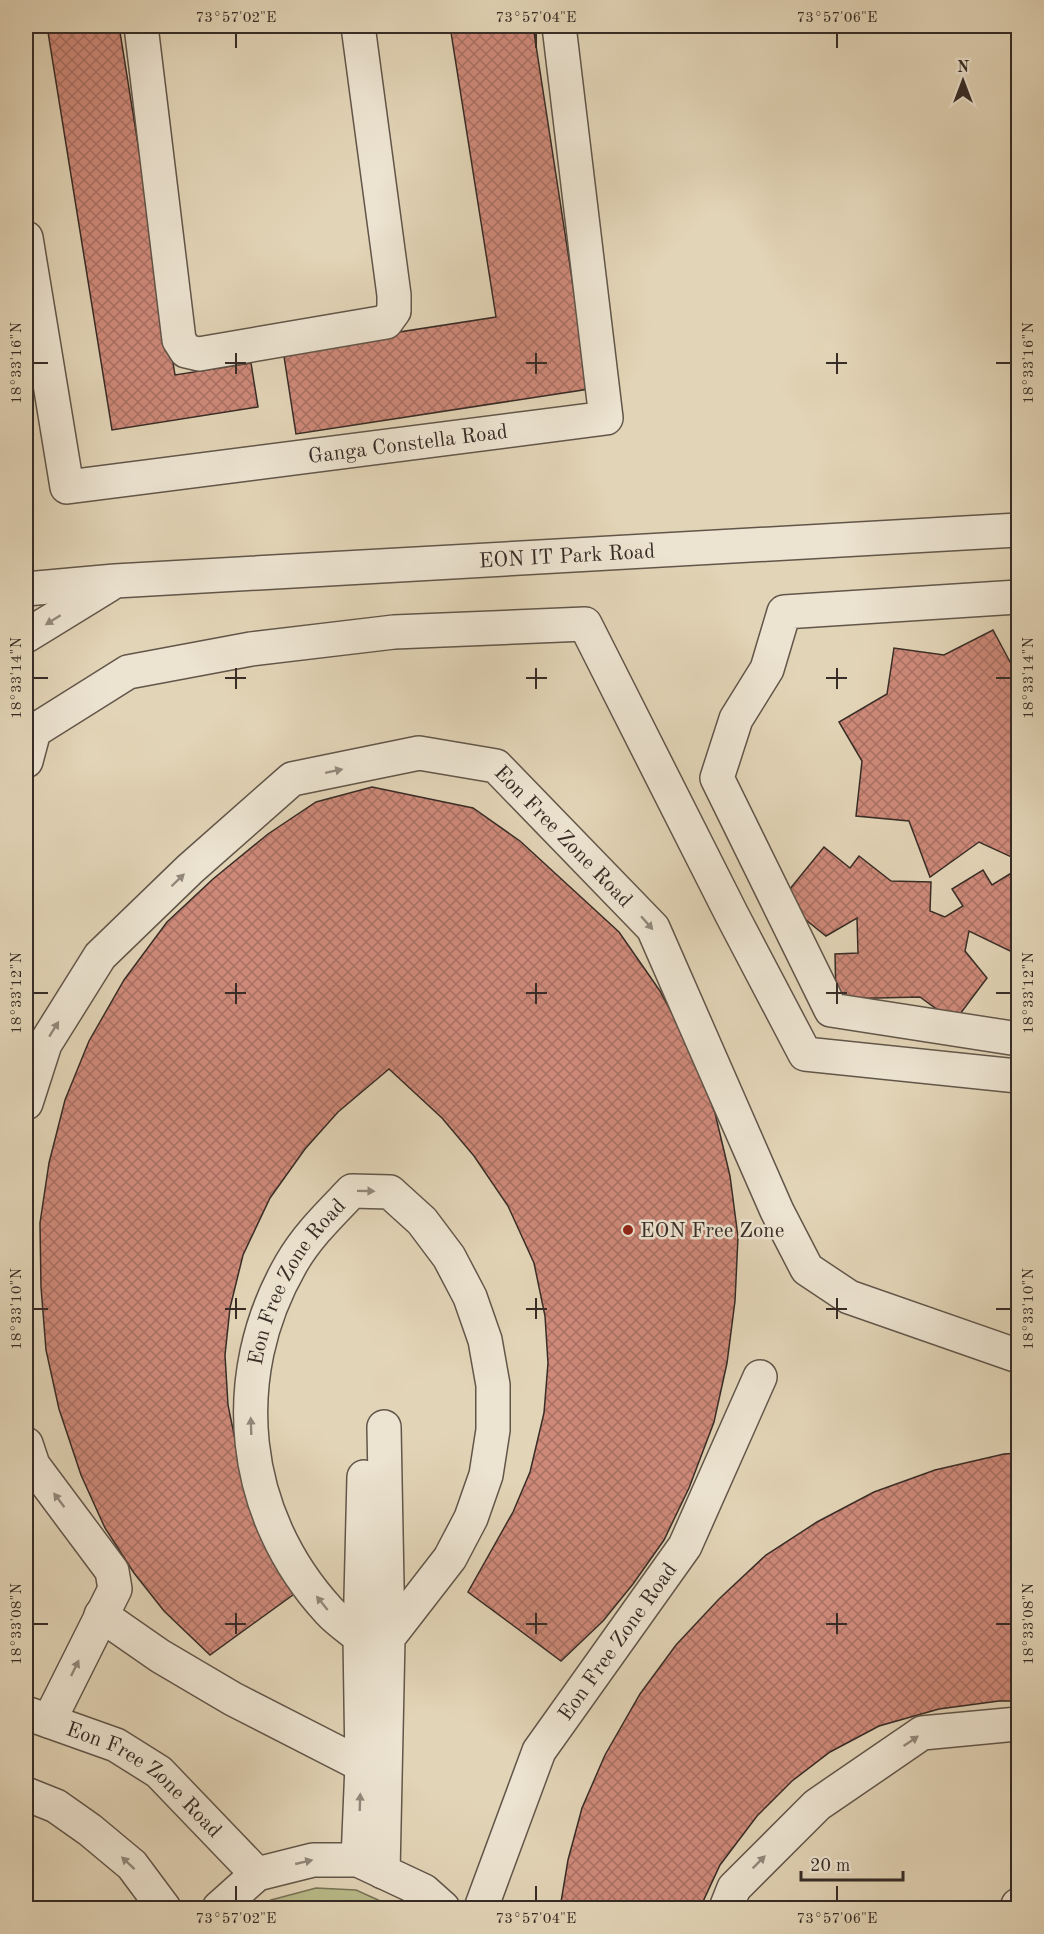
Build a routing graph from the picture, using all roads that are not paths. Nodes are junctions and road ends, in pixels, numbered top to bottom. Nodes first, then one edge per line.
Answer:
1 (141, 26) edge
2 (358, 26) edge
3 (559, 26) edge
4 (26, 238) edge
5 (1017, 538) edge
6 (116, 581) junction
7 (26, 589) edge
8 (1018, 597) edge
9 (26, 636) edge
10 (26, 761) edge
11 (1018, 1039) edge
12 (1018, 1076) edge
13 (26, 1103) edge
14 (1018, 1356) edge
15 (760, 1377) dead end
16 (375, 1427) dead end
17 (26, 1444) edge
18 (101, 1615) junction
19 (374, 1638) junction
20 (38, 1717) edge
21 (1018, 1724) edge
22 (362, 1765) junction
23 (26, 1794) edge
24 (370, 1866) junction
25 (257, 1874) junction
26 (164, 1908) edge
27 (219, 1908) edge
28 (443, 1908) edge
29 (480, 1908) edge
30 (726, 1908) edge

1 - 2 street
3 - 4 street, Ganga Constella Road
5 - 6 street, EON IT Park Road
6 - 7 street, EON IT Park Road
6 -> 9 street
8 - 11 street
10 - 12 street
13 -> 14 street, Eon Free Zone Road
15 - 29 street, Eon Free Zone Road
16 - 19 street
18 -> 17 street, Eon Free Zone Road
20 -> 18 street, Eon Free Zone Road
18 - 22 street
19 -> 19 street, Eon Free Zone Road
19 - 22 street
19 - 24 street
20 - 25 street, Eon Free Zone Road
30 -> 21 street
24 -> 22 street
26 -> 23 street
25 -> 24 street
24 - 28 street
25 - 27 street

